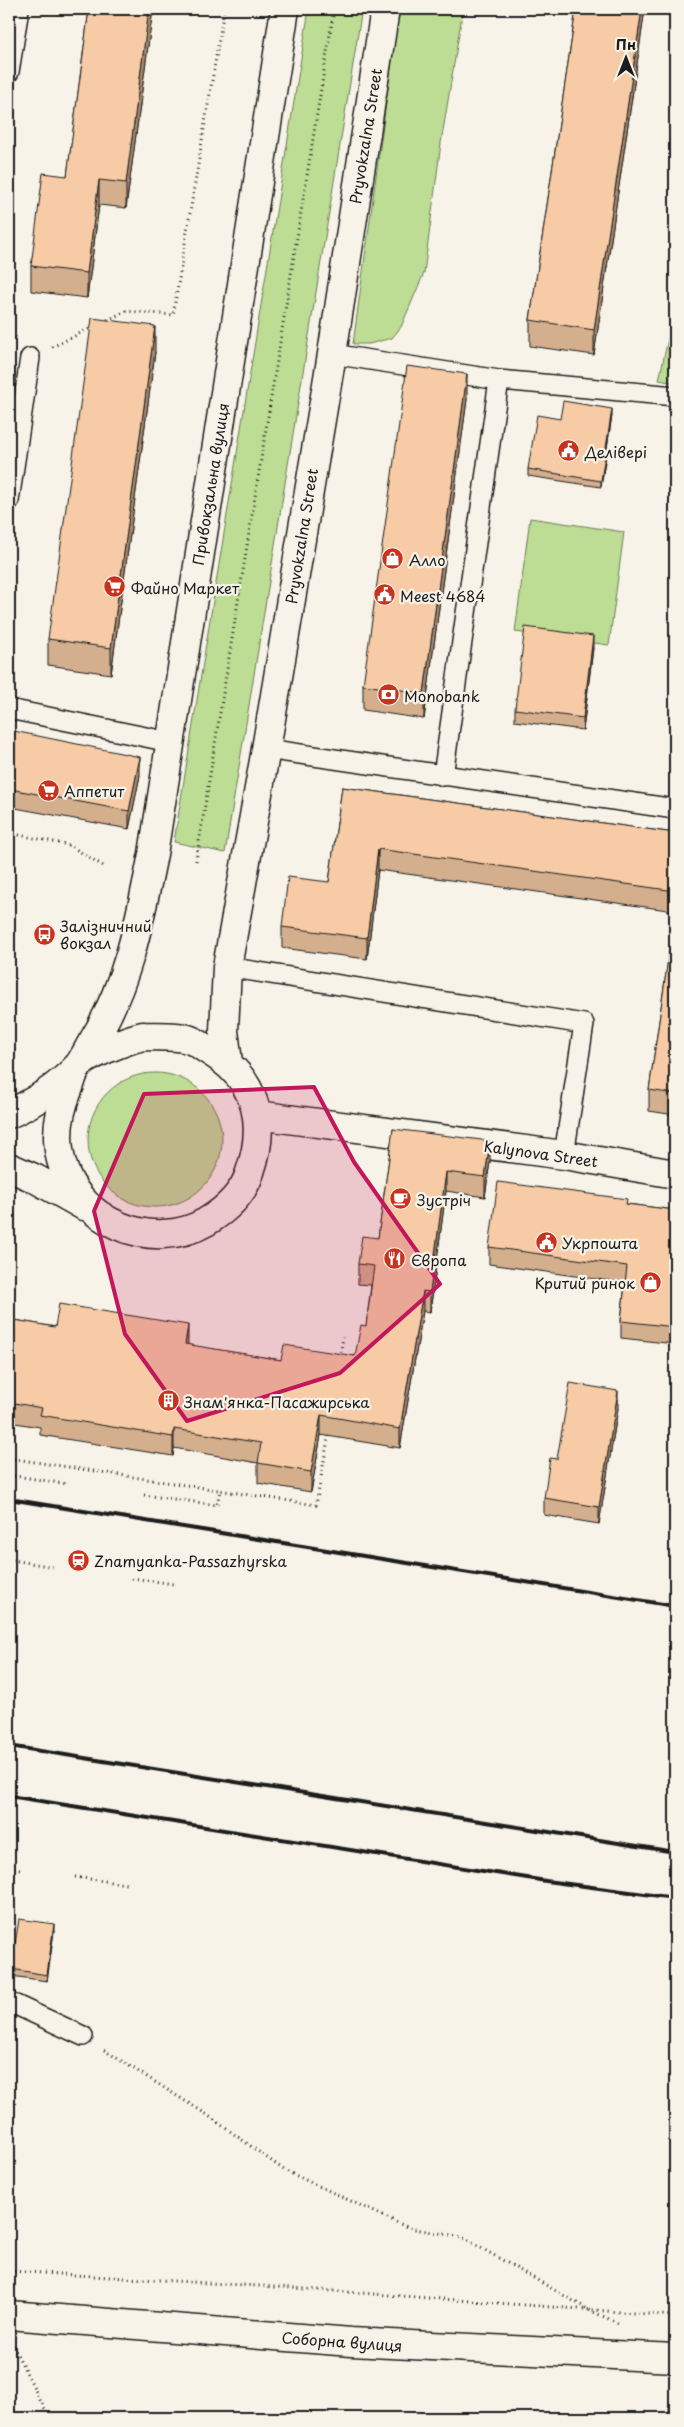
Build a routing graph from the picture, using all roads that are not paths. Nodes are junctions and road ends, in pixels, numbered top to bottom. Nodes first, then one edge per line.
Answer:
1 (19, 9) edge
2 (285, 9) edge
3 (385, 9) edge
4 (9, 72) edge
5 (332, 354) junction
6 (30, 358) road end
7 (499, 380) junction
8 (675, 396) edge
9 (9, 501) edge
10 (9, 709) edge
11 (170, 742) junction
12 (266, 749) junction
13 (443, 776) junction
14 (675, 809) edge
15 (227, 967) junction
16 (228, 1062) junction
17 (78, 1065) junction
18 (9, 1114) edge
19 (257, 1115) junction
20 (564, 1155) junction
21 (9, 1167) edge
22 (675, 1174) edge
23 (94, 1212) junction
24 (9, 2003) edge
25 (83, 2036) road end
26 (9, 2315) edge
27 (675, 2358) edge

1 - 4 lane
2 - 11 street, Привокзальна вулиця
3 - 5 street, Pryvokzalna Street
5 - 7 lane
5 - 12 street, Pryvokzalna Street
6 - 9 lane
7 - 8 lane
7 - 13 lane
10 - 11 lane
11 - 17 street, Привокзальна вулиця
12 - 13 lane
12 - 15 street, Pryvokzalna Street
13 - 14 lane
15 - 16 street, Pryvokzalna Street
15 - 20 lane
16 - 17 street
16 - 19 street
17 - 18 street
17 - 23 street
19 - 20 street, Kalynova Street
19 - 23 street
20 - 22 street, Kalynova Street
21 - 23 street
24 - 25 lane
26 - 27 street, Соборна вулиця

